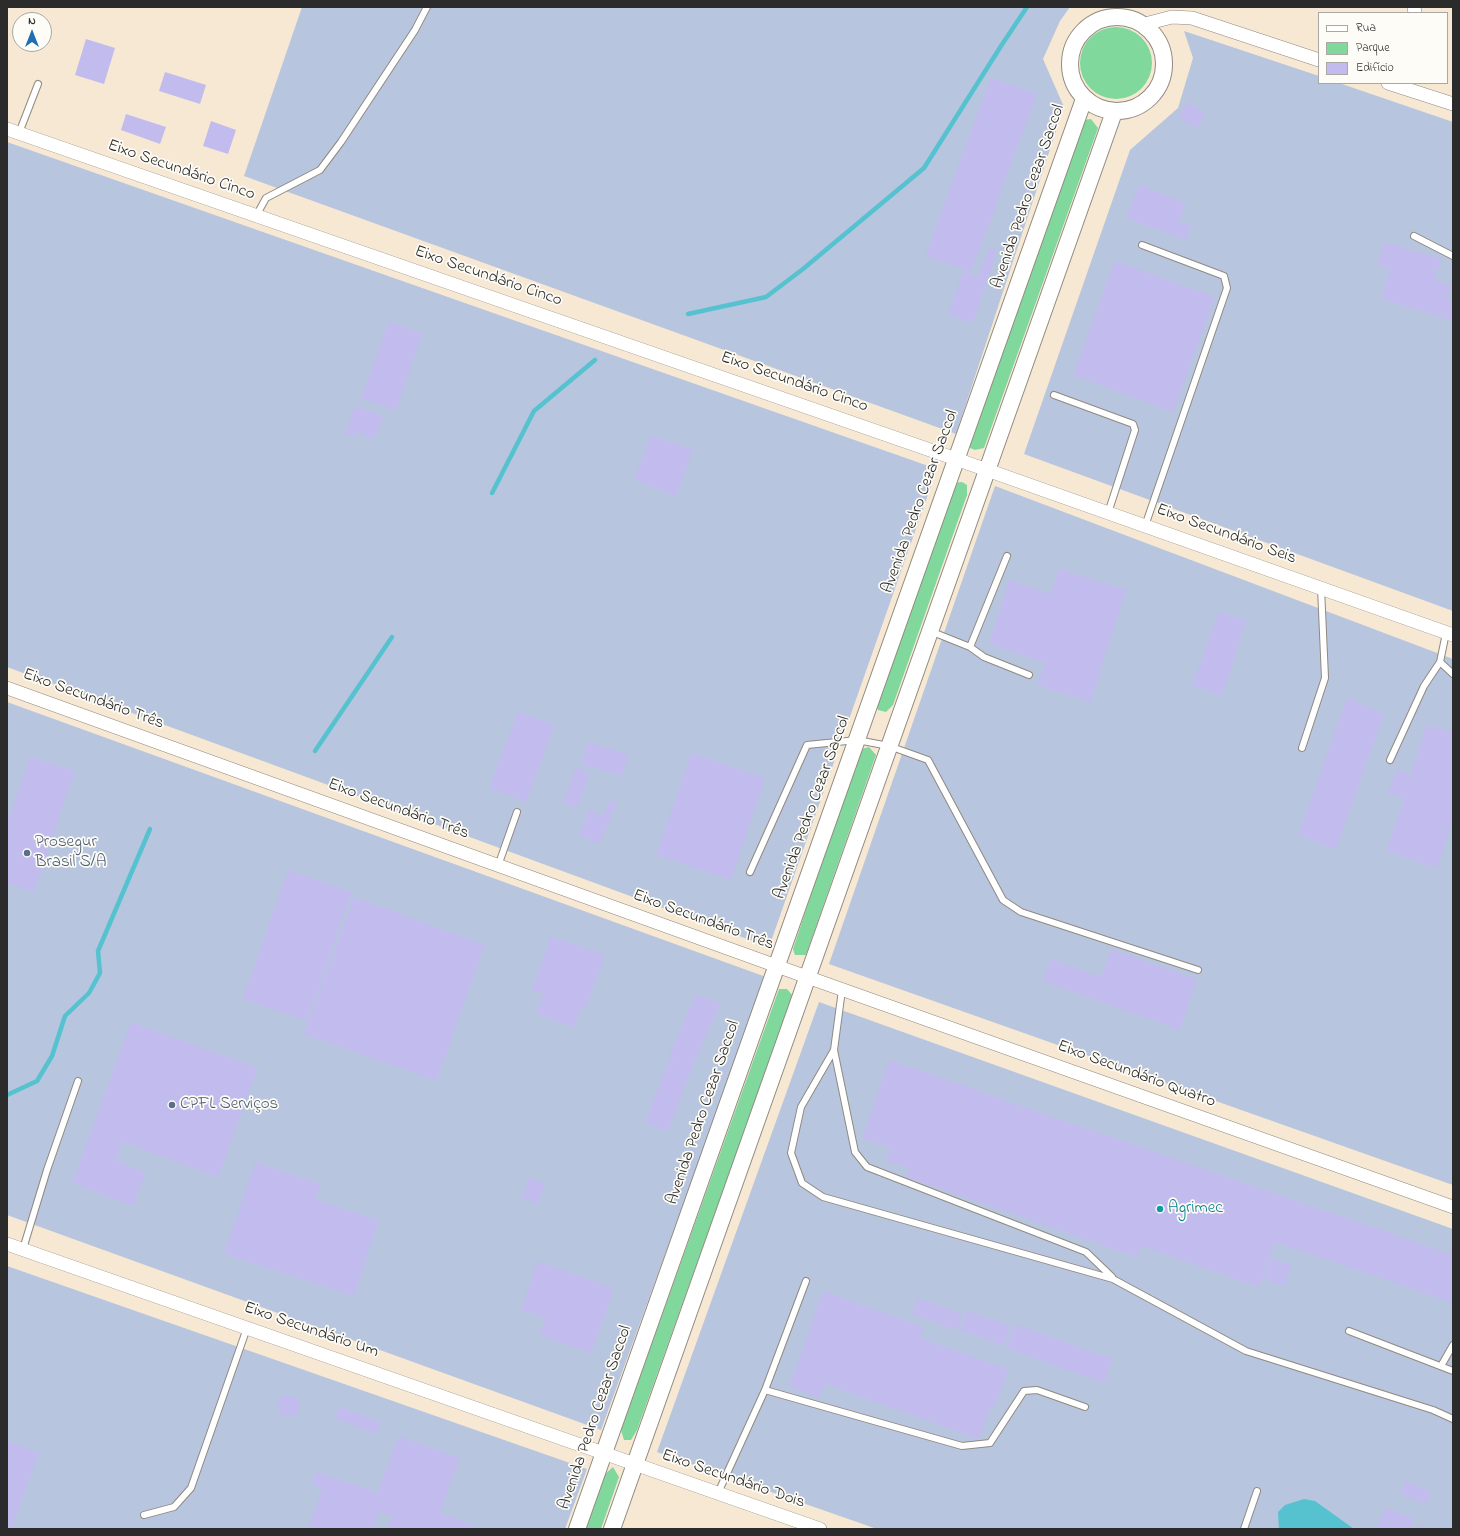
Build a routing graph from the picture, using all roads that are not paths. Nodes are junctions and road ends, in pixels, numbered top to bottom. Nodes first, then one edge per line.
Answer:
1 (427, 7) edge
2 (1145, 24) junction
3 (1318, 60) edge
4 (38, 84) dead end
5 (1394, 84) edge
6 (1422, 89) edge
7 (1084, 99) junction
8 (1453, 104) edge
9 (1114, 112) junction
10 (13, 131) edge
11 (256, 216) junction
12 (1414, 236) dead end
13 (1142, 245) dead end
14 (1453, 256) edge
15 (1054, 395) dead end
16 (956, 459) junction
17 (987, 470) junction
18 (1108, 513) junction
19 (1145, 526) junction
20 (1007, 556) dead end
21 (1321, 588) junction
22 (930, 631) junction
23 (1450, 634) edge
24 (970, 647) junction
25 (1440, 662) junction
26 (1453, 674) edge
27 (1029, 675) dead end
28 (7, 688) edge
29 (857, 740) junction
30 (889, 746) junction
31 (1302, 748) dead end
32 (1390, 760) dead end
33 (517, 812) dead end
34 (498, 866) junction
35 (750, 872) dead end
36 (776, 966) junction
37 (1198, 970) dead end
38 (807, 978) junction
39 (842, 990) junction
40 (834, 1050) junction
41 (78, 1080) dead end
42 (1453, 1207) edge
43 (7, 1244) edge
44 (23, 1249) junction
45 (1113, 1279) junction
46 (806, 1281) dead end
47 (247, 1328) junction
48 (1349, 1331) dead end
49 (1453, 1345) edge
50 (1441, 1366) junction
51 (1453, 1371) edge
52 (765, 1390) junction
53 (1084, 1407) dead end
54 (1453, 1419) edge
55 (604, 1453) junction
56 (635, 1464) junction
57 (1257, 1491) dead end
58 (718, 1493) junction
59 (144, 1515) dead end
60 (577, 1529) edge
61 (612, 1529) edge
62 (820, 1529) edge
63 (1244, 1529) edge

1 - 11 lane
2 - 3 street
2 - 7 street
2 - 9 street
4 - 10 lane
5 - 6 street
6 - 8 street
7 - 9 street
7 - 16 street, Avenida Pedro Cezar Saccol
9 - 17 street
10 - 11 street, Eixo Secundário Cinco
11 - 16 street, Eixo Secundário Cinco
12 - 14 lane
13 - 19 lane
15 - 18 lane
16 - 17 street, Eixo Secundário Cinco
16 - 29 street, Avenida Pedro Cezar Saccol
17 - 18 street, Eixo Secundário Seis
17 - 22 street
18 - 19 street, Eixo Secundário Seis
19 - 21 street, Eixo Secundário Seis
20 - 24 lane
21 - 23 street, Eixo Secundário Seis
21 - 31 lane
22 - 24 lane
22 - 30 street
23 - 25 lane
24 - 27 lane
25 - 26 lane
25 - 32 lane
28 - 34 street, Eixo Secundário Três
29 - 30 lane
29 - 35 lane
29 - 36 street, Avenida Pedro Cezar Saccol
30 - 37 lane
30 - 38 street
33 - 34 lane
34 - 36 street, Eixo Secundário Três
36 - 38 street, Eixo Secundário Três
36 - 55 street, Avenida Pedro Cezar Saccol
38 - 39 street, Eixo Secundário Quatro
38 - 56 street
39 - 40 lane
39 - 42 street, Eixo Secundário Quatro
40 - 45 lane
40 - 45 lane
41 - 44 lane
43 - 44 street, Eixo Secundário Um
44 - 47 street, Eixo Secundário Um
45 - 54 lane
46 - 52 lane
47 - 55 street, Eixo Secundário Um
47 - 59 lane
48 - 50 lane
49 - 50 lane
50 - 51 lane
52 - 53 lane
52 - 58 lane
55 - 56 street, Eixo Secundário Um
55 - 60 street, Avenida Pedro Cezar Saccol
56 - 58 street, Eixo Secundário Dois
56 - 61 street
57 - 63 lane
58 - 62 street, Eixo Secundário Dois

